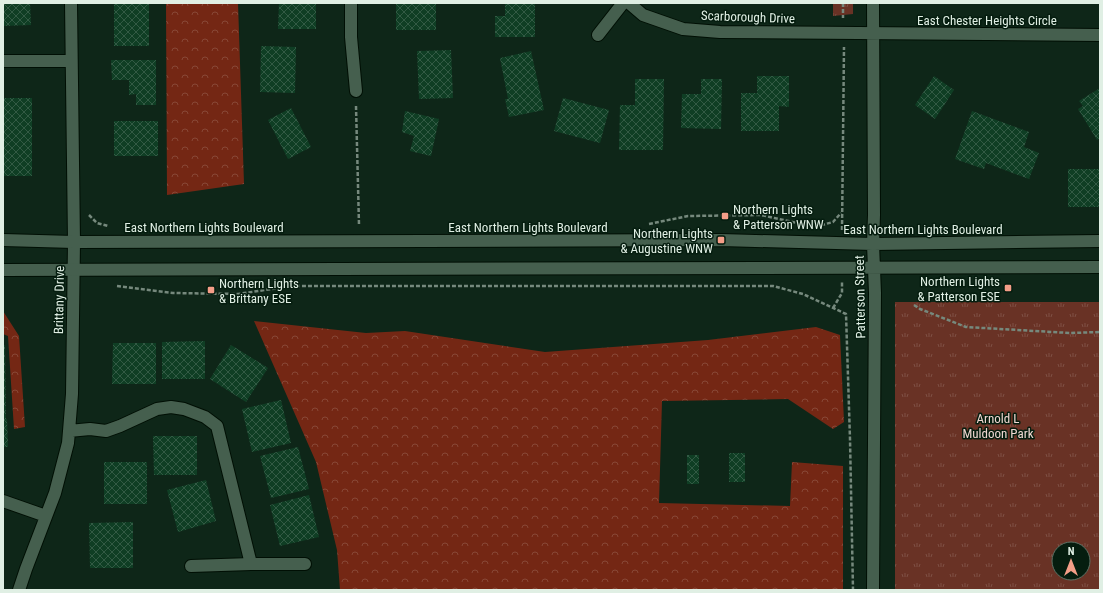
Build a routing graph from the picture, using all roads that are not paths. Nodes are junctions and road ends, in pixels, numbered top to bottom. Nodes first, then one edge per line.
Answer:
1 (71, 3) edge
2 (351, 3) edge
3 (623, 3) edge
4 (628, 3) edge
5 (873, 3) edge
6 (873, 33) junction
7 (598, 35) dead end
8 (1100, 35) edge
9 (3, 61) edge
10 (71, 61) junction
11 (356, 91) road end
12 (3, 240) edge
13 (1100, 241) edge
14 (74, 242) junction
15 (873, 244) junction
16 (1100, 267) edge
17 (874, 268) junction
18 (3, 270) edge
19 (73, 270) junction
20 (69, 431) junction
21 (3, 501) edge
22 (46, 516) junction
23 (250, 564) junction
24 (305, 564) dead end
25 (191, 566) dead end
26 (19, 590) edge
27 (873, 590) edge

1 - 10 street, Brittany Drive
2 - 11 street
3 - 7 street
4 - 6 street, Scarborough Drive
5 - 6 street, Patterson Street
6 - 8 street, East Chester Heights Circle
6 - 15 street, Patterson Street
9 - 10 street
10 - 14 street, Brittany Drive
12 - 14 street, East Northern Lights Boulevard
13 - 15 street, East Northern Lights Boulevard
14 - 15 street, East Northern Lights Boulevard
14 - 19 street, Brittany Drive
15 - 17 street, Patterson Street
16 - 17 street
17 - 19 street
17 - 27 street, Patterson Street
18 - 19 street
19 - 20 street, Brittany Drive
20 - 22 street, Brittany Drive
20 - 23 street
21 - 22 street
22 - 26 street, Brittany Drive
23 - 24 street
23 - 25 street

